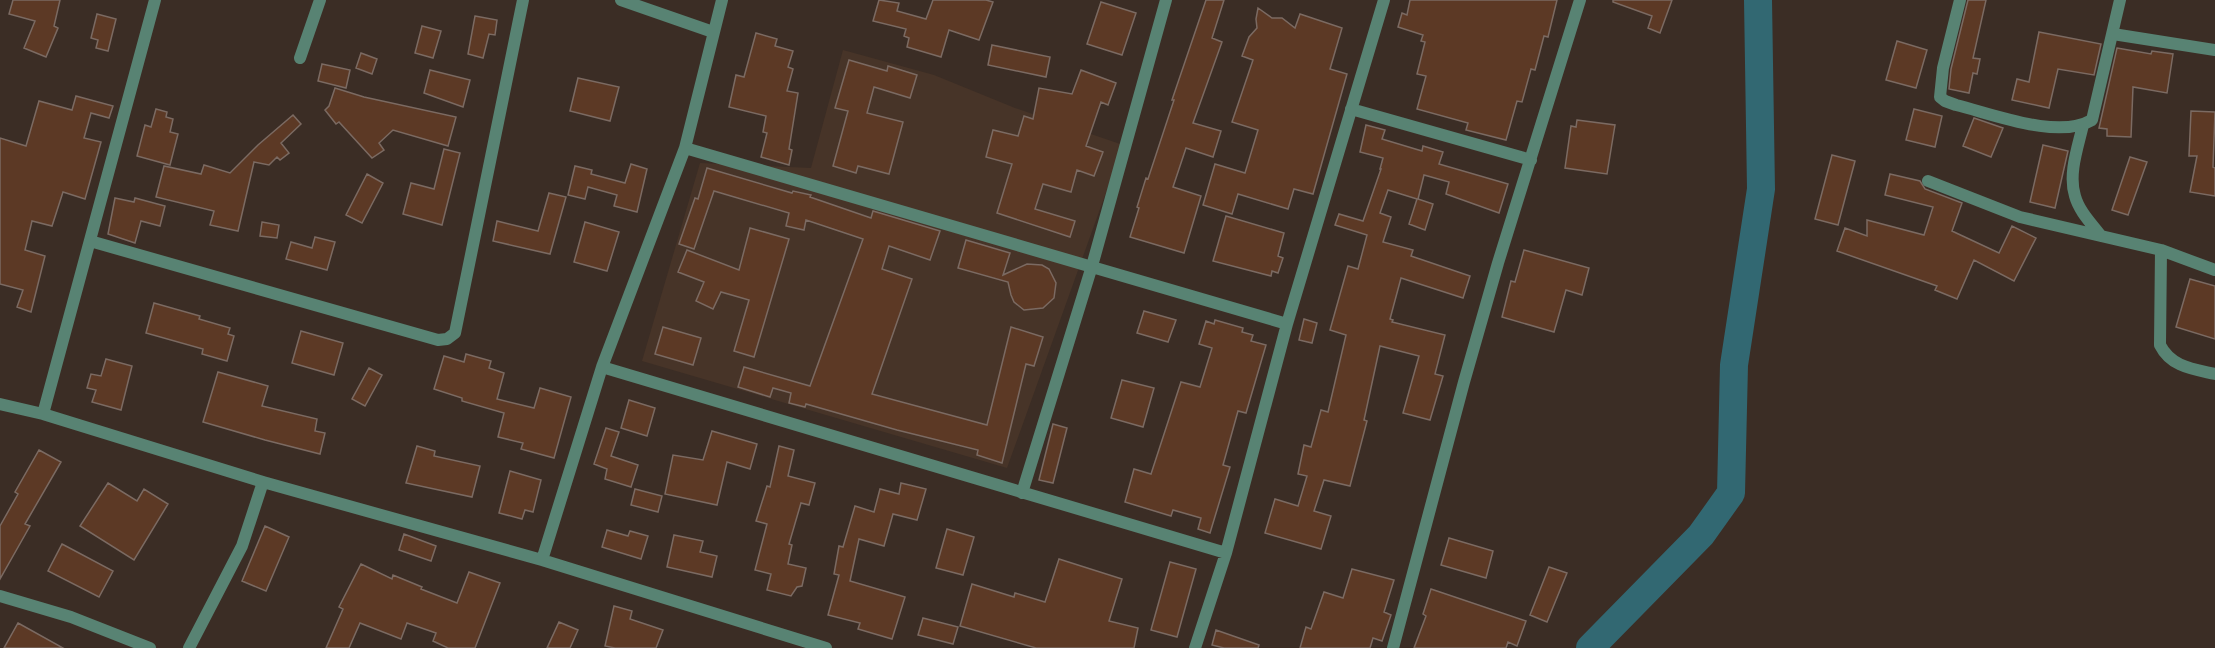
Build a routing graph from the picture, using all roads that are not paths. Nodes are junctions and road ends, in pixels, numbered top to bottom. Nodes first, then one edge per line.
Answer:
1 (155, 0) edge
2 (320, 0) edge
3 (523, 0) edge
4 (621, 0) edge
5 (722, 0) edge
6 (1166, 0) edge
7 (1384, 0) edge
8 (1580, 0) edge
9 (1960, 0) edge
10 (2115, 2) edge
11 (713, 32) junction
12 (2113, 34) junction
13 (2215, 50) edge
14 (300, 58) dead end
15 (1351, 109) junction
16 (2083, 125) junction
17 (685, 148) junction
18 (1531, 160) junction
19 (1928, 181) dead end
20 (2101, 236) junction
21 (90, 241) junction
22 (2161, 250) junction
23 (1092, 266) junction
24 (2215, 270) edge
25 (1287, 324) junction
26 (602, 367) junction
27 (2215, 375) edge
28 (0, 404) edge
29 (43, 414) junction
30 (263, 482) junction
31 (1022, 493) junction
32 (1226, 553) junction
33 (542, 560) junction
34 (0, 597) edge
35 (792, 643) edge
36 (150, 648) edge
37 (189, 648) edge
38 (826, 648) edge
39 (1195, 648) edge
40 (1393, 648) edge

1 - 21 street
2 - 14 street
3 - 21 street
4 - 11 street
5 - 11 street
6 - 23 street
7 - 15 street
8 - 18 street
9 - 16 street
10 - 12 street
11 - 17 street
12 - 13 street
12 - 16 street
15 - 18 street
15 - 25 street
16 - 20 street
17 - 23 street
17 - 26 street
18 - 40 street
19 - 20 street
20 - 22 street
21 - 29 street
22 - 24 street
22 - 27 street
23 - 25 street
23 - 31 street
25 - 32 street
26 - 31 street
26 - 33 street
28 - 29 street
29 - 30 street
30 - 33 street
30 - 37 street
31 - 32 street
32 - 39 street
33 - 35 street
34 - 36 street
35 - 38 street

